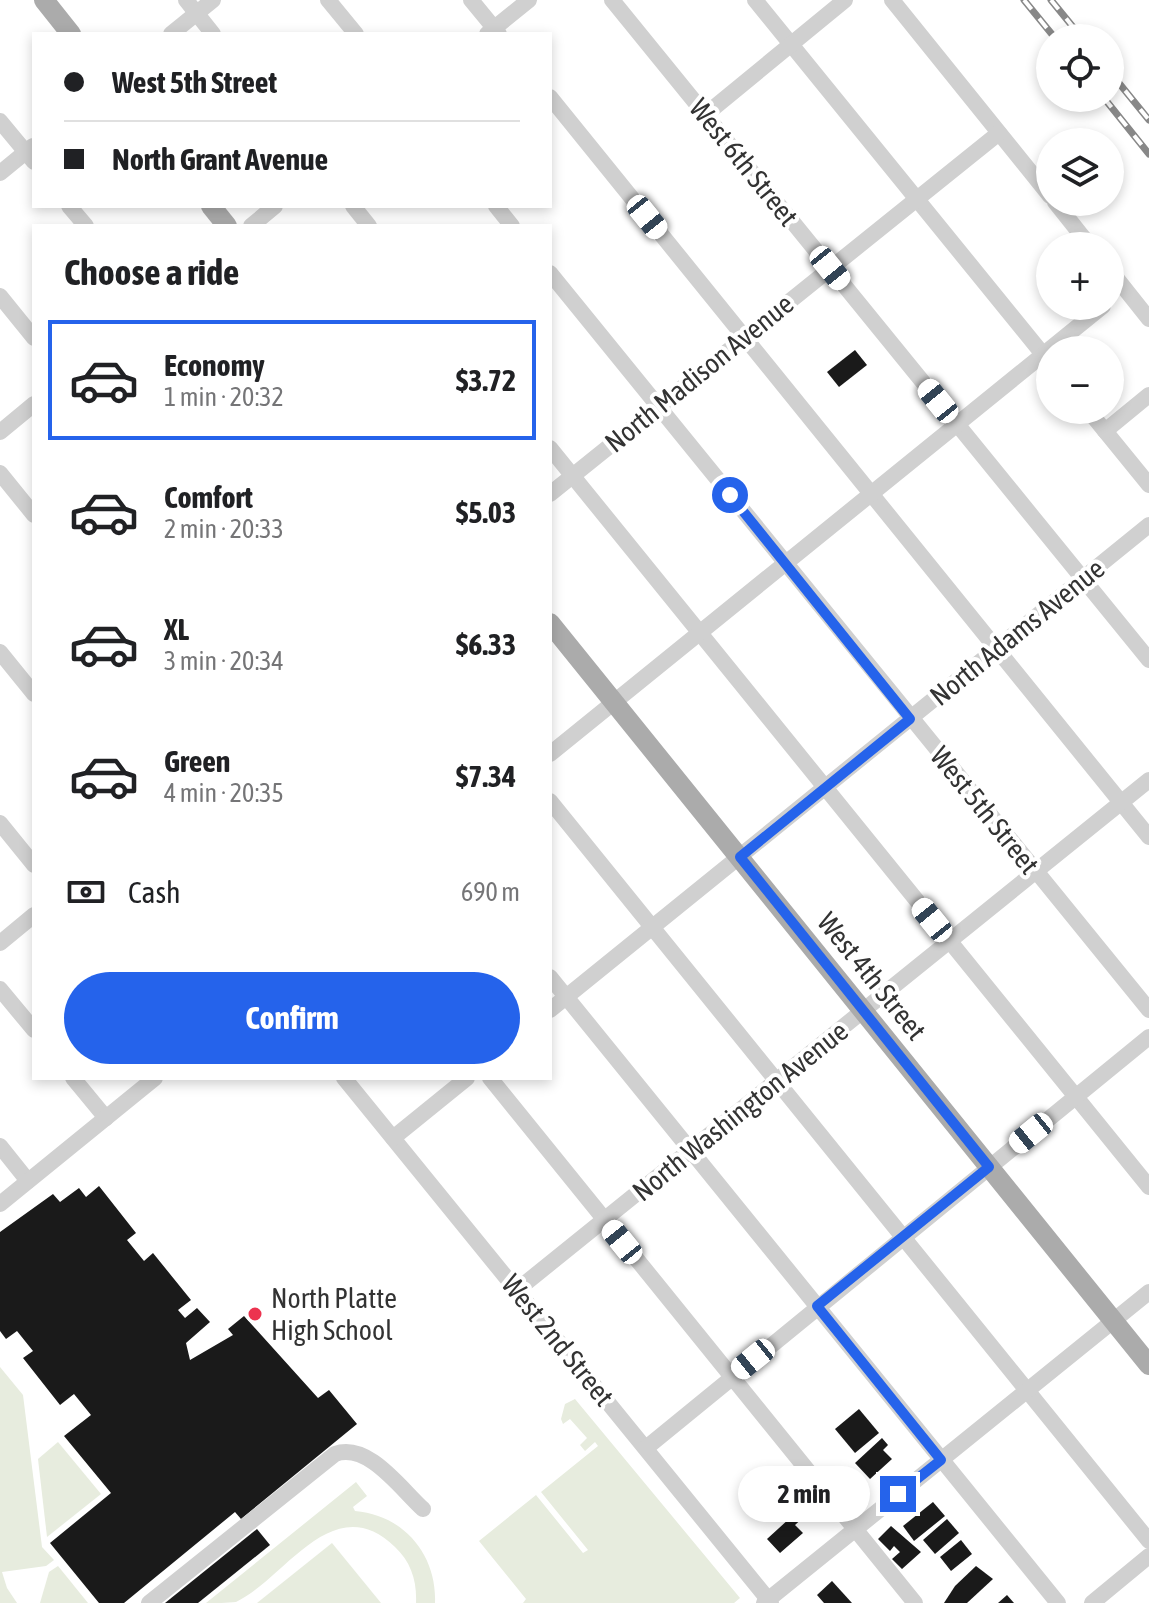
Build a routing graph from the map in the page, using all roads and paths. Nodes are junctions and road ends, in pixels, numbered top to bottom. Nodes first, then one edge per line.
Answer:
1 (44, 0) edge
2 (213, 0) edge
3 (328, 0) edge
4 (471, 0) edge
5 (529, 0) edge
6 (612, 0) edge
7 (755, 0) edge
8 (845, 0) edge
9 (892, 0) edge
10 (191, 7) edge
11 (69, 32) edge
12 (172, 32) edge
13 (211, 32) edge
14 (354, 32) edge
15 (493, 32) edge
16 (791, 44) junction
17 (552, 99) edge
18 (705, 115) junction
19 (0, 121) edge
20 (999, 133) junction
21 (31, 153) edge
22 (0, 173) edge
23 (1036, 179) edge
24 (917, 199) junction
25 (71, 208) edge
26 (213, 208) edge
27 (273, 208) edge
28 (355, 208) edge
29 (498, 208) edge
30 (1066, 216) edge
31 (84, 224) edge
32 (225, 224) edge
33 (253, 224) edge
34 (367, 224) edge
35 (510, 224) edge
36 (1079, 232) edge
37 (830, 268) junction
38 (552, 275) edge
39 (1125, 289) edge
40 (0, 296) edge
41 (1149, 319) edge
42 (1088, 320) edge
43 (32, 336) edge
44 (1070, 336) edge
45 (744, 337) junction
46 (1036, 346) edge
47 (1036, 365) edge
48 (1149, 395) edge
49 (658, 405) junction
50 (32, 406) edge
51 (957, 424) junction
52 (1099, 424) edge
53 (1105, 431) junction
54 (0, 432) edge
55 (552, 450) edge
56 (0, 473) edge
57 (572, 475) junction
58 (1149, 485) edge
59 (552, 492) edge
60 (871, 493) junction
61 (32, 513) edge
62 (1149, 525) edge
63 (785, 563) junction
64 (1083, 579) junction
65 (552, 625) edge
66 (699, 633) junction
67 (997, 649) junction
68 (0, 652) edge
69 (1149, 660) edge
70 (32, 692) edge
71 (614, 702) junction
72 (910, 719) junction
73 (552, 752) edge
74 (1149, 780) edge
75 (825, 787) junction
76 (552, 803) edge
77 (1121, 803) junction
78 (0, 823) edge
79 (1149, 837) edge
80 (740, 857) junction
81 (32, 863) edge
82 (1036, 872) junction
83 (32, 917) edge
84 (652, 928) junction
85 (950, 942) junction
86 (0, 943) edge
87 (552, 979) edge
88 (0, 989) edge
89 (567, 997) junction
90 (552, 1008) edge
91 (1149, 1010) edge
92 (863, 1011) junction
93 (32, 1028) edge
94 (1149, 1037) edge
95 (75, 1080) edge
96 (153, 1080) edge
97 (346, 1080) edge
98 (465, 1080) edge
99 (492, 1080) edge
100 (776, 1082) junction
101 (1075, 1097) junction
102 (106, 1118) junction
103 (393, 1138) junction
104 (0, 1146) edge
105 (690, 1150) junction
106 (989, 1167) junction
107 (28, 1181) junction
108 (1149, 1187) edge
109 (0, 1204) edge
110 (604, 1220) junction
111 (902, 1237) junction
112 (517, 1290) junction
113 (1149, 1292) edge
114 (817, 1306) junction
115 (1113, 1321) junction
116 (1149, 1365) edge
117 (732, 1376) junction
118 (1027, 1391) junction
119 (646, 1448) junction
120 (941, 1460) junction
121 (423, 1509) dead end
122 (856, 1529) junction
123 (1149, 1541) edge
124 (1149, 1556) edge
125 (768, 1602) edge
126 (149, 1603) edge
127 (915, 1603) edge
128 (1058, 1603) edge
129 (1092, 1603) edge

1 - 11 main road
2 - 10 street
3 - 14 street
4 - 15 street
5 - 15 street
6 - 18 street, West 6th Street
7 - 16 street
8 - 16 street
9 - 20 street
10 - 12 street
10 - 13 street
16 - 18 street
16 - 24 street
17 - 45 street
18 - 37 street, West 6th Street
19 - 21 street
20 - 23 street
20 - 24 street, North Madison Avenue
21 - 22 street
24 - 37 street, North Madison Avenue
24 - 46 street
25 - 31 street
26 - 32 main road
27 - 33 street
28 - 34 street
29 - 35 street
30 - 36 street
37 - 45 street, North Madison Avenue
37 - 51 street, West 6th Street
38 - 49 street, West 5th Street
39 - 41 street
40 - 43 street
42 - 44 street
45 - 49 street, North Madison Avenue
45 - 60 street
47 - 51 street
48 - 53 street
49 - 57 street, North Madison Avenue
49 - 63 street, West 5th Street
50 - 54 street
51 - 60 street
51 - 64 street, West 6th Street
52 - 53 street
53 - 58 street
55 - 57 street
56 - 61 street
57 - 59 street, North Madison Avenue
57 - 66 street
60 - 63 street
60 - 67 street
62 - 64 street, North Adams Avenue
63 - 66 street
63 - 72 street, West 5th Street
64 - 67 street, North Adams Avenue
64 - 69 street, West 6th Street
65 - 71 main road, West 4th Street
66 - 71 street
66 - 75 street
67 - 72 street, North Adams Avenue
67 - 77 street
68 - 70 street
71 - 73 street
71 - 80 main road, West 4th Street
72 - 75 street, North Adams Avenue
72 - 82 street, West 5th Street
74 - 77 street, North Washington Avenue
75 - 80 street, North Adams Avenue
75 - 85 street
76 - 84 street
77 - 79 street
77 - 82 street, North Washington Avenue
78 - 81 street
80 - 84 street, North Adams Avenue
80 - 92 main road, West 4th Street
82 - 85 street, North Washington Avenue
82 - 91 street, West 5th Street
83 - 86 street
84 - 89 street, North Adams Avenue
84 - 100 street
85 - 92 street, North Washington Avenue
85 - 101 street
87 - 89 street
88 - 93 street
89 - 90 street, North Adams Avenue
89 - 105 street
92 - 100 street, North Washington Avenue
92 - 106 main road, West 4th Street
94 - 101 street
95 - 102 street
96 - 102 street
97 - 103 street, West 2nd Street
98 - 103 street
99 - 110 street
100 - 105 street, North Washington Avenue
100 - 111 street
101 - 106 street
101 - 108 street
102 - 107 street
103 - 112 street, West 2nd Street
104 - 107 street
105 - 110 street, North Washington Avenue
105 - 114 street
106 - 111 street
106 - 115 main road, West 4th Street
107 - 109 street
110 - 112 street, North Washington Avenue
110 - 117 street
111 - 114 street
111 - 118 street
112 - 119 street, West 2nd Street
113 - 115 street
114 - 117 street
114 - 120 street
115 - 116 main road, West 4th Street
115 - 118 street
117 - 119 street
117 - 122 street
118 - 120 street
118 - 123 street
119 - 125 street, West 2nd Street
120 - 122 street
120 - 128 street
121 - 126 street
122 - 125 street
122 - 127 street
124 - 129 street

